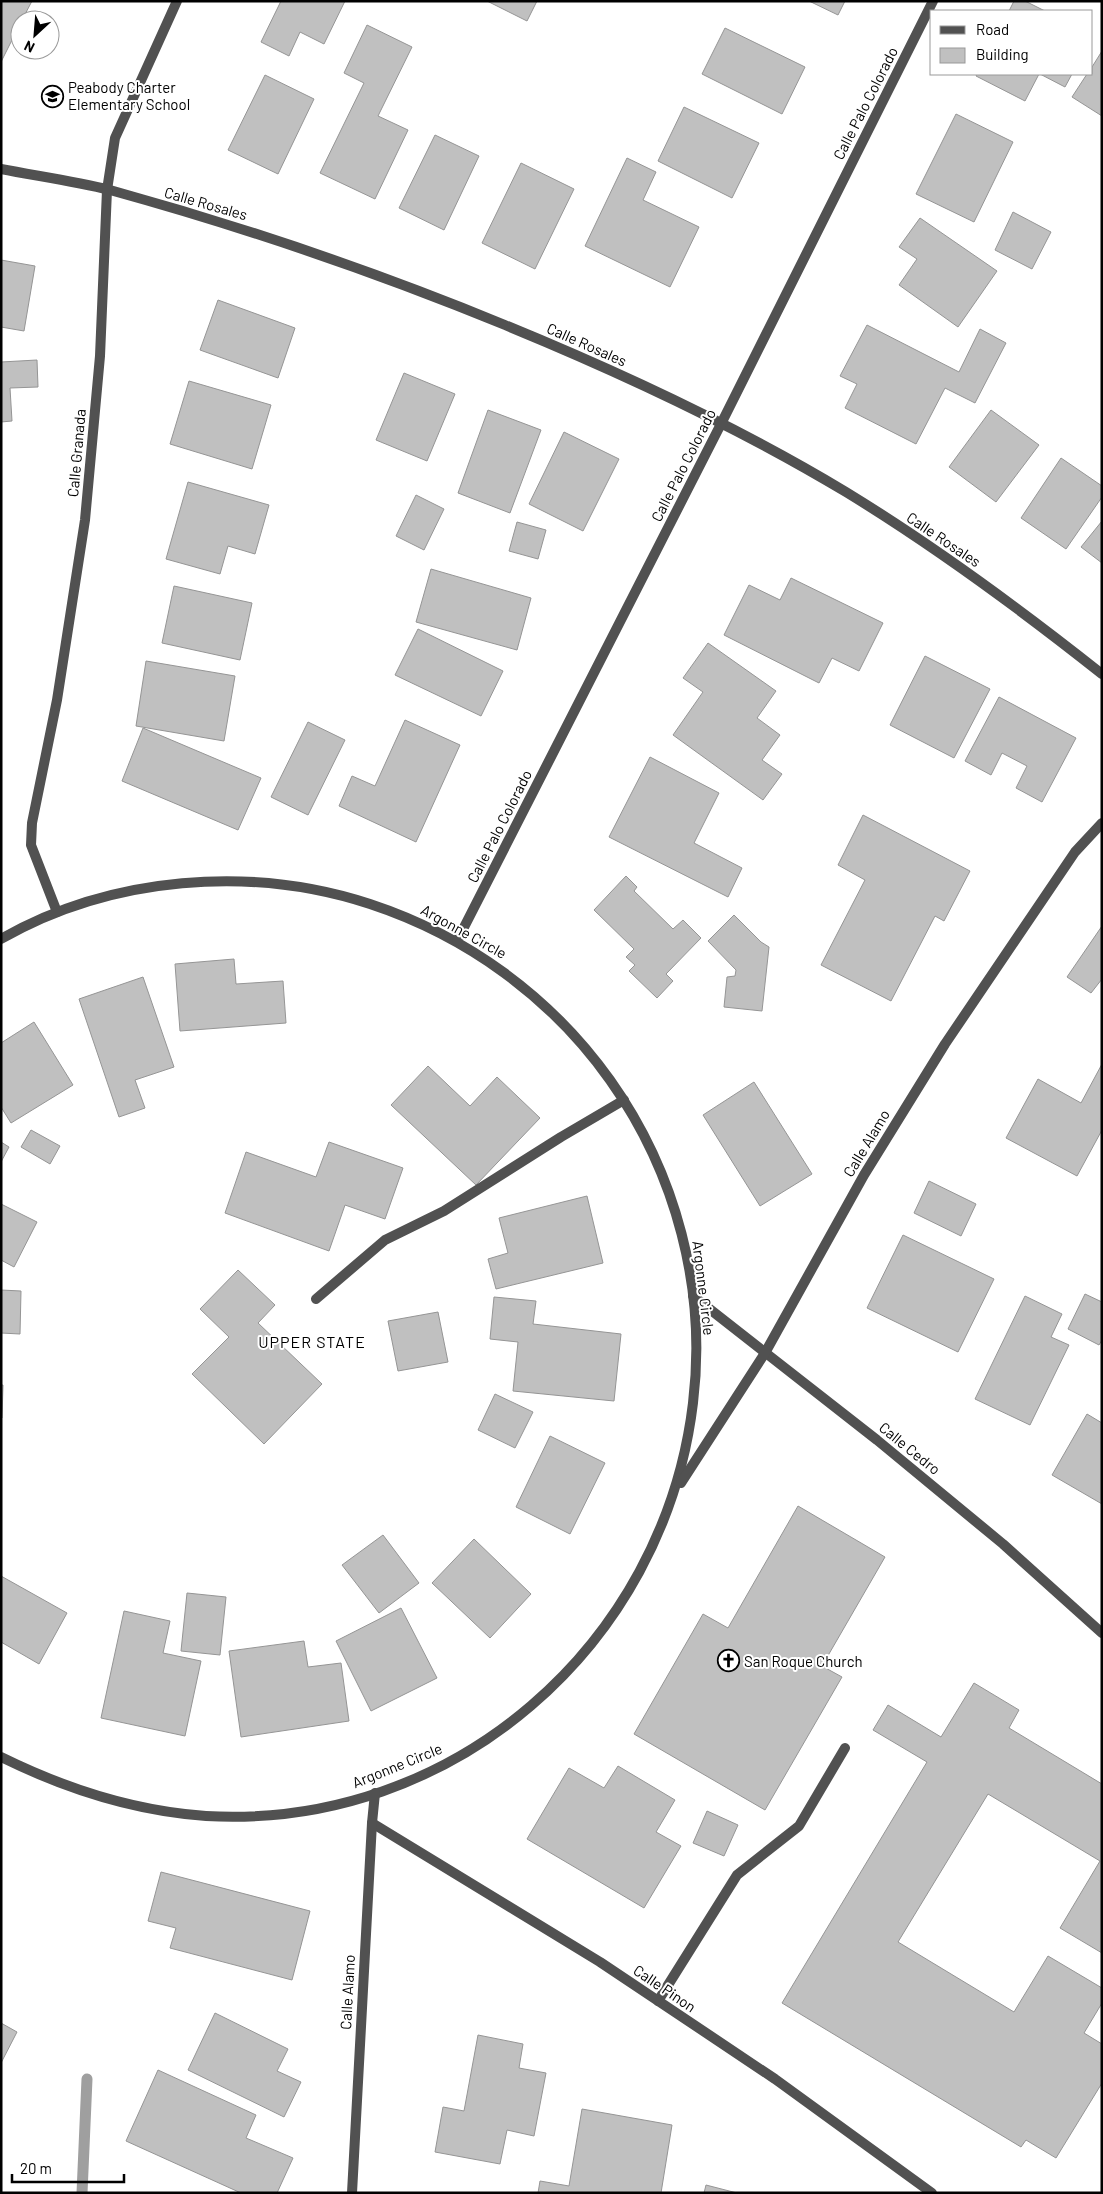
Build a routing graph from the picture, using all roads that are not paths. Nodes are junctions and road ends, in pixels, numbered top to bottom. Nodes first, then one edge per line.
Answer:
1 (177, 1) edge
2 (932, 1) edge
3 (1, 169) edge
4 (107, 190) junction
5 (722, 422) junction
6 (1102, 674) edge
7 (1102, 823) edge
8 (56, 912) junction
9 (1, 938) edge
10 (457, 941) junction
11 (624, 1100) junction
12 (693, 1296) junction
13 (316, 1299) dead end
14 (765, 1353) junction
15 (676, 1492) junction
16 (1102, 1633) edge
17 (845, 1748) dead end
18 (1, 1757) edge
19 (375, 1793) junction
20 (372, 1822) junction
21 (658, 2001) junction
22 (352, 2193) edge
23 (932, 2193) edge

1 - 4 street, Calle Granada
2 - 5 street, Calle Palo Colorado
3 - 4 street, Calle Rosales
4 - 5 street, Calle Rosales
4 - 8 street, Calle Granada
5 - 6 street, Calle Rosales
5 - 10 street, Calle Palo Colorado
7 - 14 street, Calle Alamo
8 - 9 street, Argonne Circle
8 - 10 street, Argonne Circle
10 - 11 street, Argonne Circle
11 - 12 street, Argonne Circle
11 - 13 street
12 - 14 street, Calle Cedro
12 - 15 street, Argonne Circle
14 - 15 street, Calle Alamo
14 - 16 street, Calle Cedro
15 - 19 street, Argonne Circle
17 - 21 street
18 - 19 street, Argonne Circle
19 - 20 street, Calle Alamo
20 - 21 street, Calle Pinon
20 - 22 street, Calle Alamo
21 - 23 street, Calle Pinon

